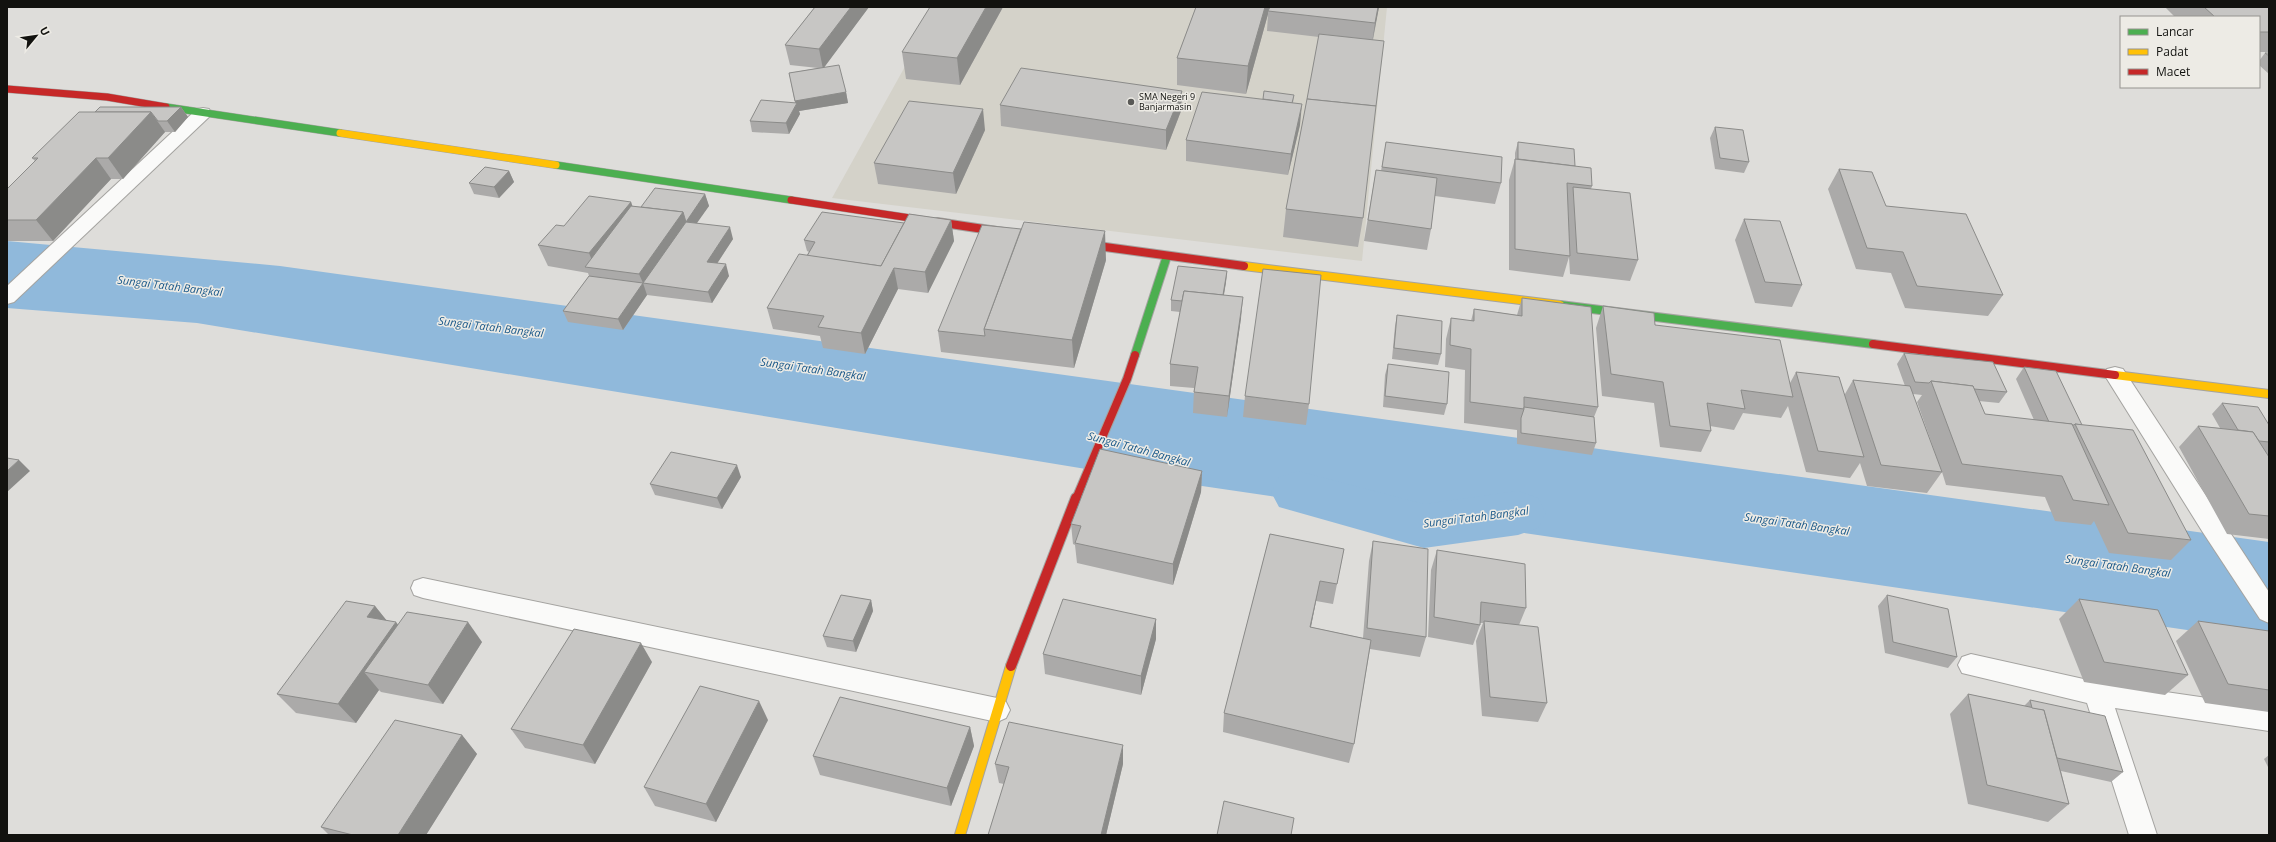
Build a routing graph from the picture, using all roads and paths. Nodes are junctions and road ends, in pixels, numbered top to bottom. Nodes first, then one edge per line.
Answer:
1 (7, 89) edge
2 (203, 113) junction
3 (1018, 234) edge
4 (1065, 241) edge
5 (1167, 256) junction
6 (7, 297) edge
7 (2115, 374) junction
8 (2269, 394) edge
9 (423, 588) dead end
10 (2269, 612) edge
11 (1971, 665) dead end
12 (2097, 694) junction
13 (997, 710) junction
14 (2269, 719) edge
15 (960, 835) edge
16 (2143, 835) edge

1 - 2 street
2 - 3 street
2 - 6 street
4 - 5 street
5 - 7 street
5 - 13 street
7 - 8 street
7 - 10 street
9 - 13 street
11 - 12 street
12 - 14 street
12 - 16 street
13 - 15 street

